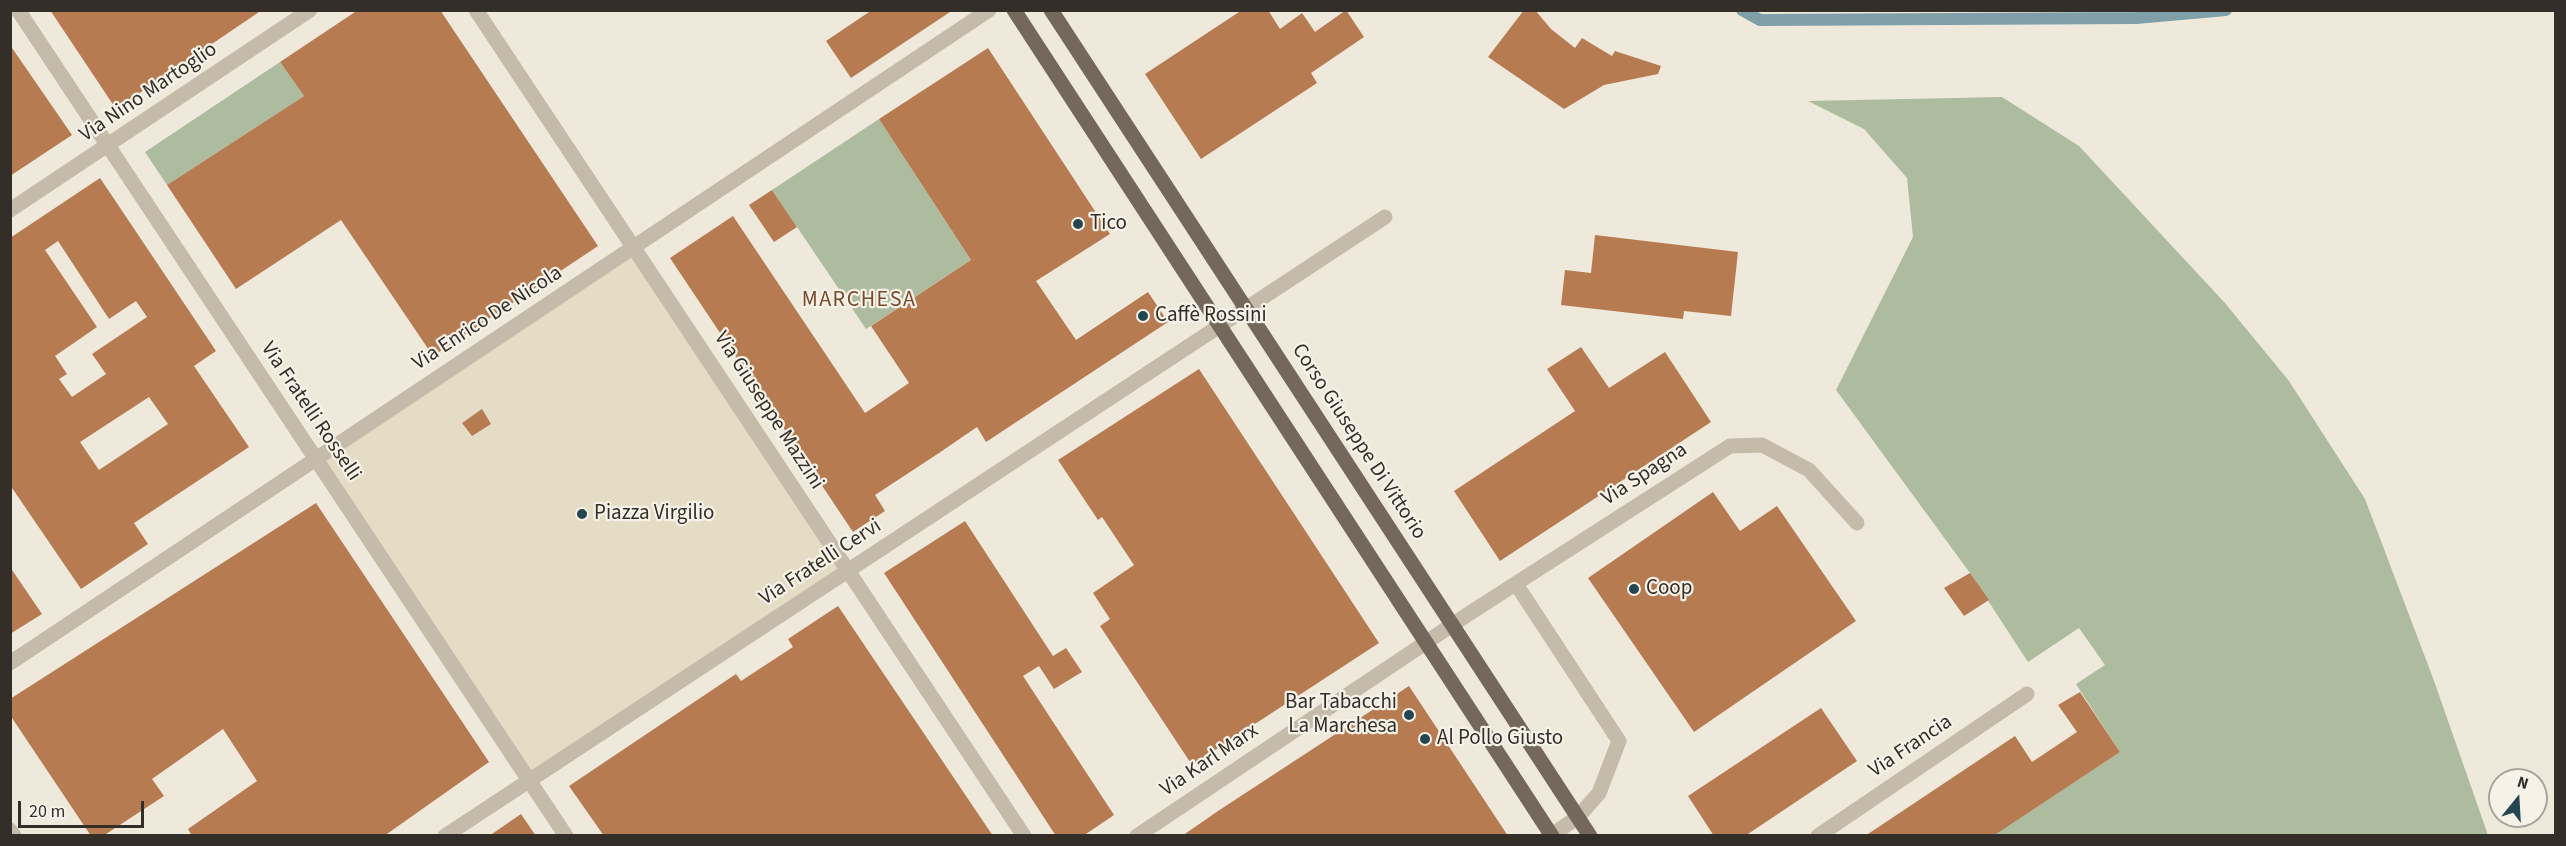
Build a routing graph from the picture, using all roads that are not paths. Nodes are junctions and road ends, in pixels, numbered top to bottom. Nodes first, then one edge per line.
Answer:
1 (18, 10) edge
2 (310, 10) edge
3 (476, 10) edge
4 (989, 10) edge
5 (1014, 10) edge
6 (1051, 10) edge
7 (108, 145) junction
8 (10, 210) edge
9 (1385, 217) dead end
10 (634, 248) junction
11 (1246, 309) junction
12 (1220, 326) junction
13 (315, 458) junction
14 (1857, 523) dead end
15 (848, 571) junction
16 (1516, 584) junction
17 (1452, 624) junction
18 (1426, 642) junction
19 (10, 663) edge
20 (2027, 694) dead end
21 (529, 780) junction
22 (1578, 817) junction
23 (10, 831) edge
24 (1552, 835) edge
25 (14, 836) edge
26 (445, 836) edge
27 (567, 836) edge
28 (1024, 836) edge
29 (1137, 836) edge
30 (1590, 836) edge
31 (1818, 836) edge

1 - 7 street, Via Fratelli Rosselli
2 - 7 street, Via Nino Martoglio
3 - 10 street, Via Giuseppe Mazzini
4 - 10 street, Via Enrico De Nicola
5 - 12 main road
6 - 11 main road, Corso Giuseppe Di Vittorio
7 - 8 street, Via Nino Martoglio
7 - 13 street, Via Fratelli Rosselli
9 - 11 street, Via Fratelli Cervi
10 - 13 street, Via Enrico De Nicola
10 - 15 street, Via Giuseppe Mazzini
11 - 12 street, Via Fratelli Cervi
11 - 17 main road, Corso Giuseppe Di Vittorio
12 - 15 street, Via Fratelli Cervi
12 - 18 main road
13 - 19 street, Via Enrico De Nicola
13 - 21 street, Via Fratelli Rosselli
14 - 16 street, Via Spagna
15 - 21 street, Via Fratelli Cervi
15 - 28 street, Via Giuseppe Mazzini
16 - 17 street, Via Spagna
16 - 22 street
17 - 18 street, Via Karl Marx
17 - 22 main road, Corso Giuseppe Di Vittorio
18 - 24 main road
18 - 29 street, Via Karl Marx
20 - 31 street, Via Francia
21 - 26 street, Via Fratelli Cervi
21 - 27 street, Via Fratelli Rosselli
22 - 24 street
22 - 30 main road, Corso Giuseppe Di Vittorio
23 - 25 street

